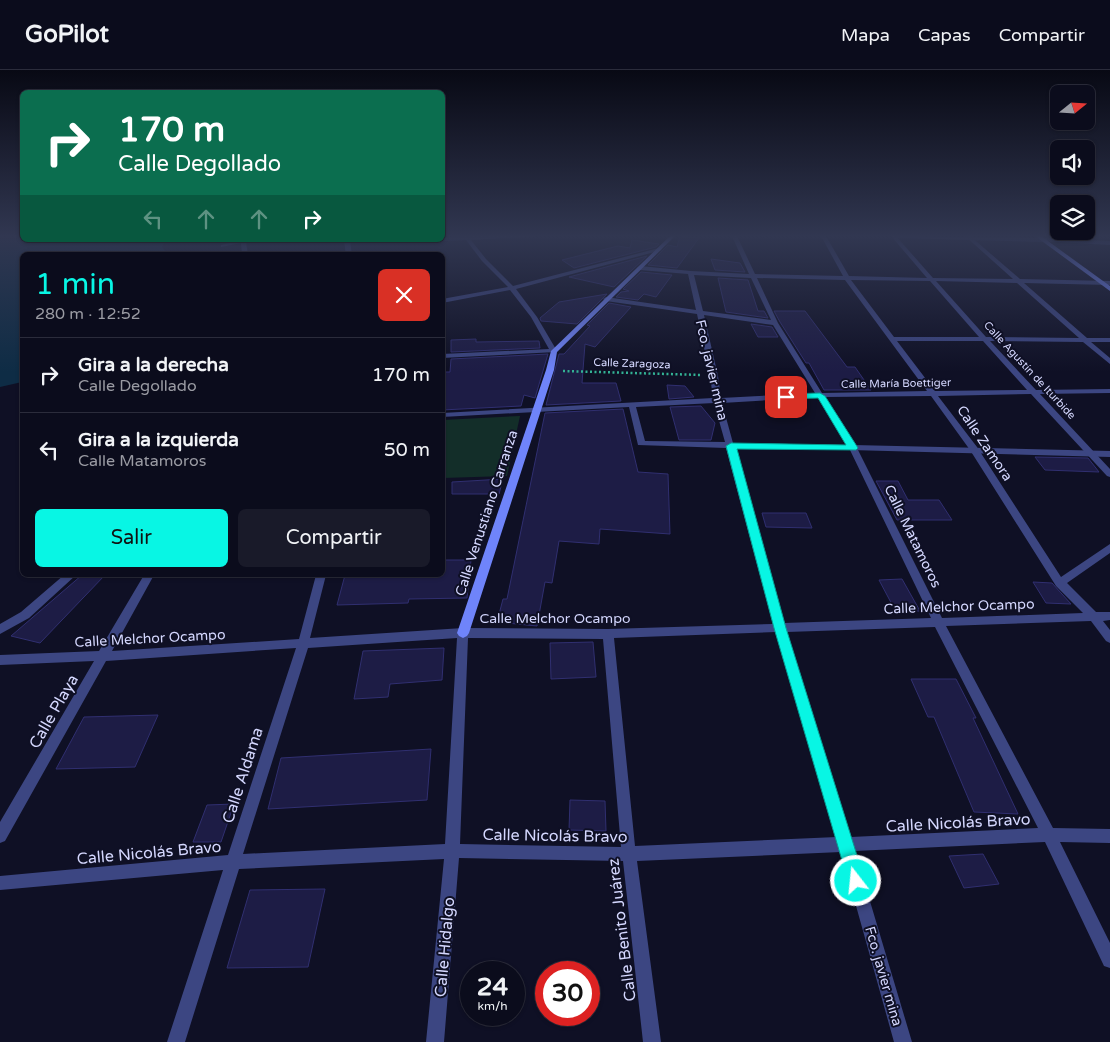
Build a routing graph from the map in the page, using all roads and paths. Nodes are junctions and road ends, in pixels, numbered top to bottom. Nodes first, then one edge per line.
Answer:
1 (505, 281) edge
2 (538, 281) edge
3 (625, 281) edge
4 (693, 281) edge
5 (755, 281) edge
6 (850, 281) edge
7 (933, 281) edge
8 (990, 281) edge
9 (1018, 282) junction
10 (1102, 283) junction
11 (1110, 283) edge
12 (512, 288) junction
13 (1110, 289) edge
14 (606, 299) junction
15 (445, 300) edge
16 (699, 314) junction
17 (775, 323) junction
18 (892, 338) junction
19 (984, 339) junction
20 (1084, 339) junction
21 (1110, 340) edge
22 (554, 351) junction
23 (445, 356) edge
24 (1110, 362) edge
25 (550, 370) junction
26 (714, 376) junction
27 (1110, 391) edge
28 (933, 393) junction
29 (1036, 393) junction
30 (820, 396) junction
31 (718, 400) junction
32 (632, 404) junction
33 (535, 411) junction
34 (445, 415) edge
35 (731, 446) junction
36 (853, 448) junction
37 (974, 449) junction
38 (1091, 453) junction
39 (1110, 454) edge
40 (1110, 474) edge
41 (1110, 548) edge
42 (69, 577) edge
43 (148, 577) edge
44 (320, 577) edge
45 (1060, 583) junction
46 (1093, 616) junction
47 (1110, 616) edge
48 (938, 621) junction
49 (780, 628) junction
50 (0, 629) edge
51 (463, 633) junction
52 (608, 634) junction
53 (1110, 638) edge
54 (303, 644) junction
55 (104, 656) junction
56 (0, 660) edge
57 (1049, 835) junction
58 (0, 836) edge
59 (1110, 836) edge
60 (846, 845) junction
61 (452, 851) junction
62 (629, 854) junction
63 (233, 862) junction
64 (0, 883) edge
65 (1110, 960) edge
66 (176, 1042) edge
67 (435, 1042) edge
68 (652, 1042) edge
69 (903, 1042) edge

1 - 12 street
2 - 12 street
3 - 14 street
4 - 16 street, Fco. javier mina
5 - 17 street, Calle Matamoros
6 - 18 street, Calle Zamora
7 - 19 street, Calle Agustín de Iturbide
8 - 9 street
9 - 10 street
9 - 20 street
10 - 11 street
10 - 13 street
12 - 15 street
12 - 22 street
14 - 16 street
14 - 22 street
16 - 17 street
16 - 26 street, Fco. javier mina
17 - 30 street, Calle Matamoros
18 - 19 street
18 - 28 street, Calle Zamora
19 - 20 street
19 - 29 street, Calle Agustín de Iturbide
20 - 21 street
20 - 24 street
22 - 23 street
22 - 25 street, Calle Venustiano Carranza
25 - 26 path, Calle Zaragoza
25 - 33 street, Calle Venustiano Carranza
26 - 31 street, Fco. javier mina
27 - 29 street, Calle María Boettiger
28 - 29 street, Calle María Boettiger
28 - 30 street, Calle María Boettiger
28 - 37 street, Calle Zamora
29 - 38 street, Calle Agustín de Iturbide
30 - 31 street, Calle María Boettiger
30 - 36 street, Calle Matamoros
31 - 32 street, Calle María Boettiger
31 - 35 street, Fco. javier mina
32 - 33 street, Calle María Boettiger
32 - 35 street
33 - 34 street, Calle María Boettiger
33 - 51 street, Calle Venustiano Carranza
35 - 36 street
35 - 49 street, Fco. javier mina
36 - 37 street
36 - 48 street, Calle Matamoros
37 - 38 street
37 - 45 street, Calle Zamora
38 - 39 street
38 - 40 street, Calle Agustín de Iturbide
41 - 45 street
42 - 50 street
43 - 55 street, Calle Playa
44 - 54 street, Calle Aldama
45 - 46 street, Calle Zamora
46 - 47 street, Calle Melchor Ocampo
46 - 48 street, Calle Melchor Ocampo
46 - 53 street, Calle Zamora
48 - 49 street, Calle Melchor Ocampo
48 - 57 street, Calle Matamoros
49 - 52 street, Calle Melchor Ocampo
49 - 60 street, Fco. javier mina
51 - 52 street, Calle Melchor Ocampo
51 - 54 street, Calle Melchor Ocampo
51 - 61 street, Calle Venustiano Carranza
52 - 62 street, Calle Benito Juárez
54 - 55 street, Calle Melchor Ocampo
54 - 63 street, Calle Aldama
55 - 56 street, Calle Melchor Ocampo
55 - 58 street, Calle Playa
57 - 59 street, Calle Nicolás Bravo
57 - 60 street, Calle Nicolás Bravo
57 - 65 street, Calle Matamoros
60 - 62 street, Calle Nicolás Bravo
60 - 69 street, Fco. javier mina
61 - 62 street, Calle Nicolás Bravo
61 - 63 street, Calle Nicolás Bravo
61 - 67 street, Calle Hidalgo
62 - 68 street, Calle Benito Juárez
63 - 64 street, Calle Nicolás Bravo
63 - 66 street, Calle Aldama

